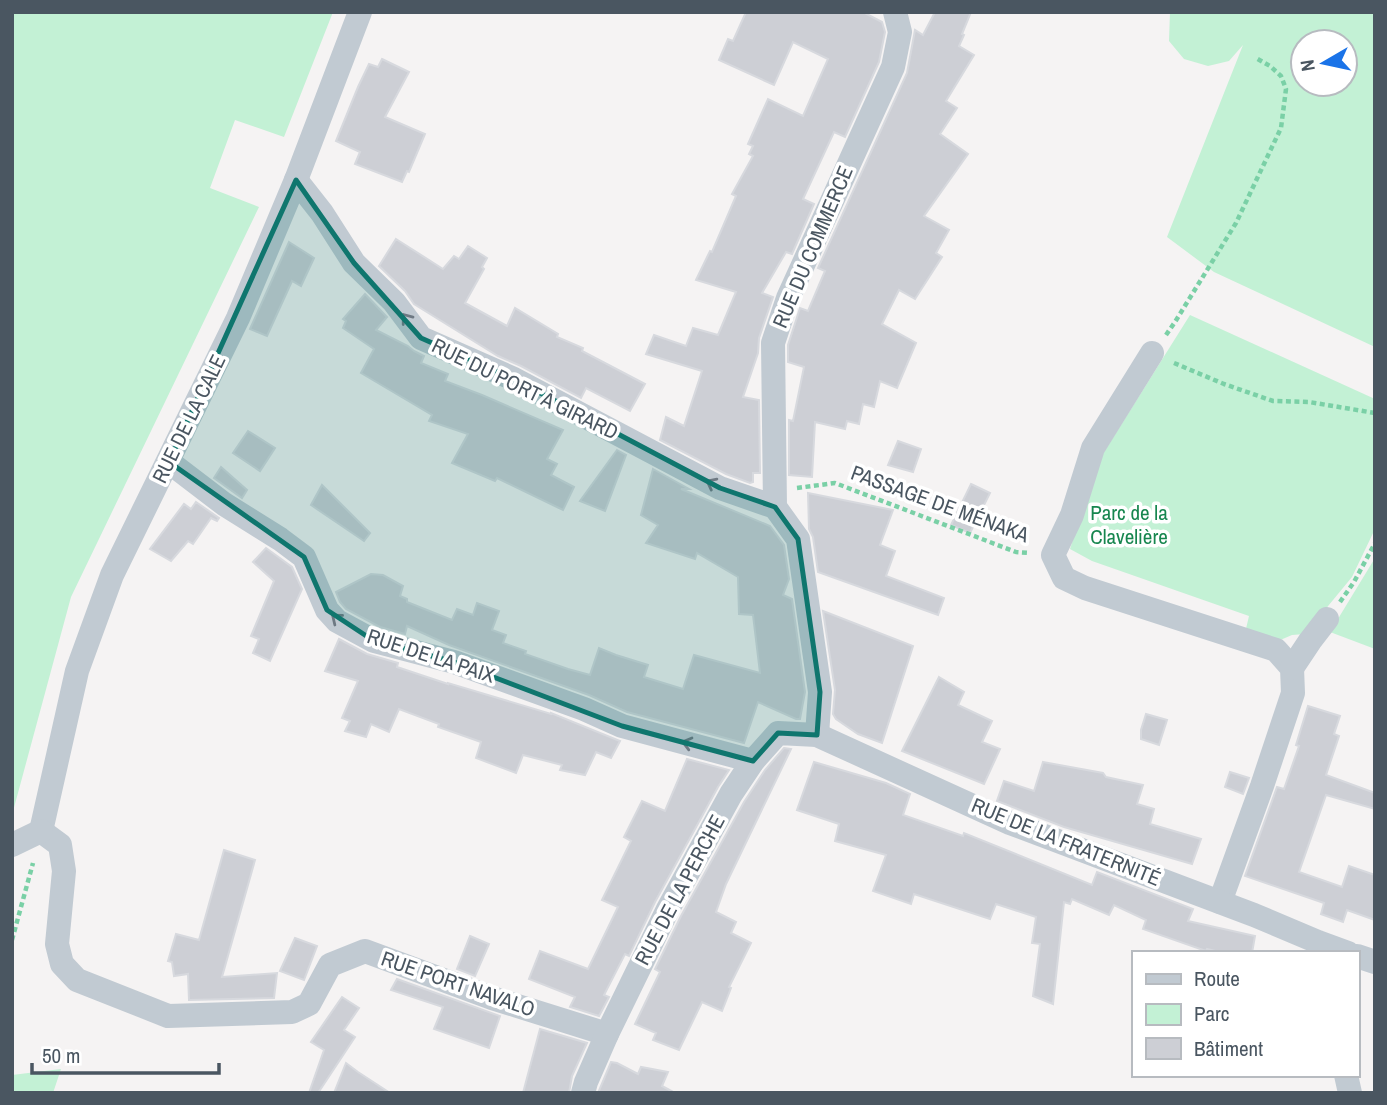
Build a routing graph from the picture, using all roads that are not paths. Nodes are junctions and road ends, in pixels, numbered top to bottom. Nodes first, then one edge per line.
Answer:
1 (360, 12) edge
2 (895, 12) edge
3 (296, 180) junction
4 (1152, 353) road end
5 (169, 462) junction
6 (775, 498) junction
7 (1327, 619) road end
8 (1292, 668) junction
9 (817, 735) junction
10 (753, 761) junction
11 (41, 831) junction
12 (12, 845) edge
13 (1220, 902) junction
14 (1319, 948) edge
15 (1336, 951) edge
16 (607, 1034) junction
17 (583, 1093) edge

1 - 3 street, RUE DE LA CALE
2 - 6 street, RUE DU COMMERCE
3 - 5 street, RUE DE LA CALE
6 -> 3 street, RUE DU PORT À GIRARD
4 - 8 street
10 -> 5 street, RUE DE LA PAIX
5 - 11 street, RUE DE LA CALE
6 - 9 street
7 - 8 street
8 - 13 street
9 - 10 street, RUE DE LA PERCHE
9 - 13 street, RUE DE LA FRATERNITÉ
10 - 16 street, RUE DE LA PERCHE
11 - 12 street
11 - 16 street, RUE PORT NAVALO
13 - 14 street, RUE DE LA FRATERNITÉ
14 - 15 street, RUE DE LA FRATERNITÉ
16 - 17 street, RUE DE LA PERCHE

